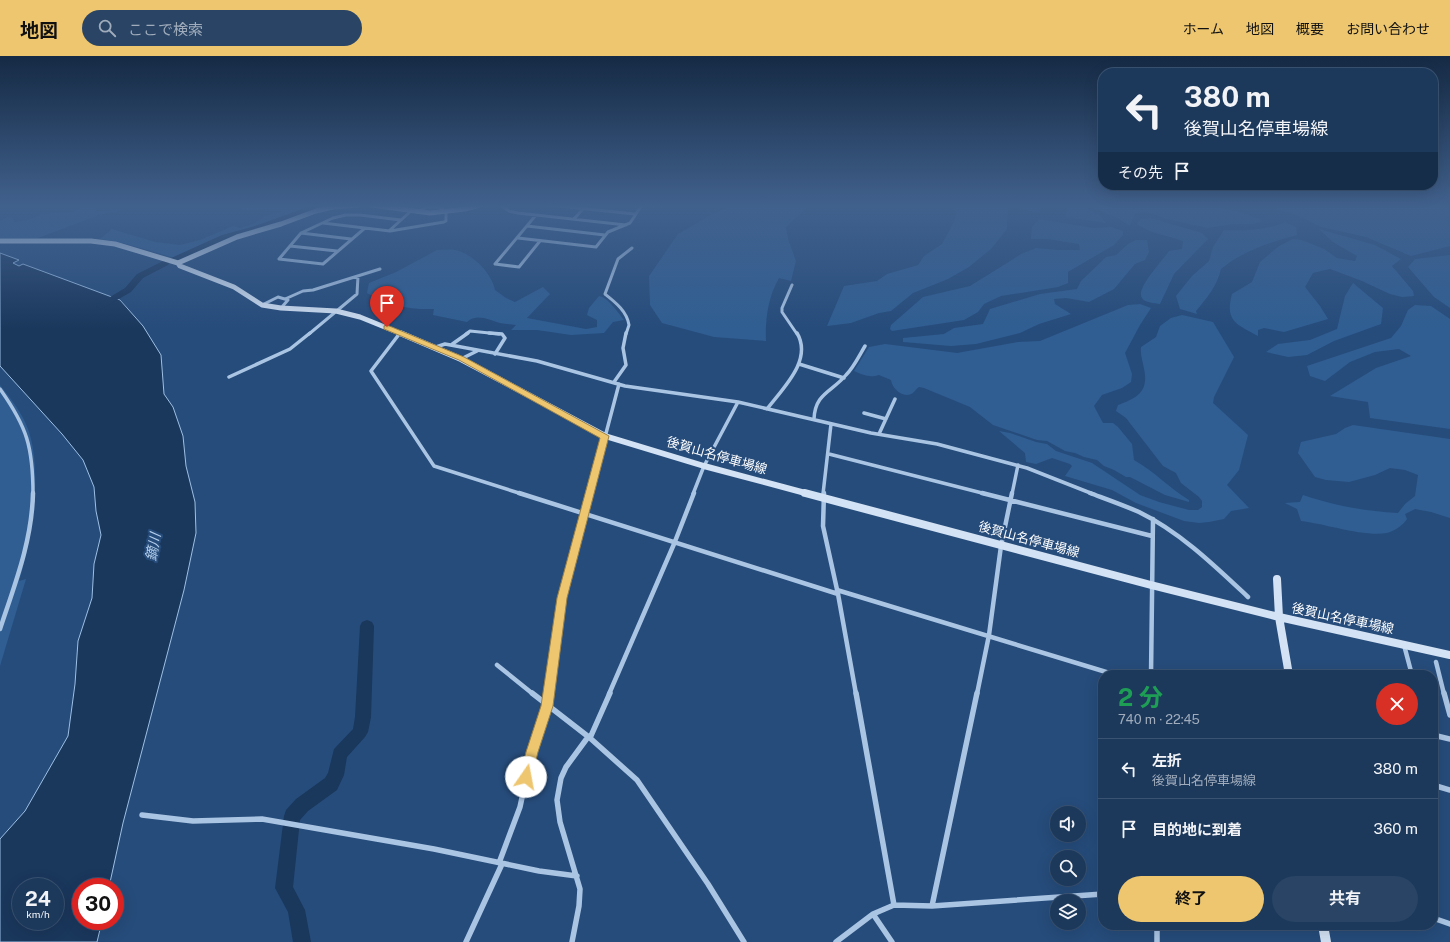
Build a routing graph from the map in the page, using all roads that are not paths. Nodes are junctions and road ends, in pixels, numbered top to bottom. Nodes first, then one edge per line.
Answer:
1 (123, 246) edge
2 (216, 246) edge
3 (290, 246) edge
4 (293, 246) edge
5 (343, 246) edge
6 (511, 246) edge
7 (536, 246) edge
8 (632, 248) dead end
9 (337, 252) junction
10 (178, 263) junction
11 (380, 269) dead end
12 (358, 276) junction
13 (792, 285) dead end
14 (285, 299) junction
15 (262, 305) junction
16 (281, 308) junction
17 (336, 311) junction
18 (400, 332) junction
19 (451, 345) junction
20 (865, 346) dead end
21 (436, 347) junction
22 (478, 350) junction
23 (494, 354) junction
24 (461, 359) junction
25 (799, 364) junction
26 (229, 377) dead end
27 (844, 378) junction
28 (616, 383) junction
29 (0, 389) edge
30 (895, 399) dead end
31 (738, 402) junction
32 (767, 409) junction
33 (864, 413) dead end
34 (814, 419) junction
35 (886, 419) junction
36 (831, 424) junction
37 (879, 434) junction
38 (605, 436) junction
39 (829, 454) junction
40 (1018, 465) junction
41 (704, 466) junction
42 (823, 498) junction
43 (1011, 500) junction
44 (583, 514) junction
45 (1153, 519) junction
46 (1152, 536) junction
47 (674, 544) junction
48 (1001, 546) junction
49 (1277, 579) dead end
50 (1151, 585) junction
51 (838, 592) junction
52 (1248, 597) dead end
53 (1279, 617) junction
54 (0, 629) edge
55 (989, 635) junction
56 (1404, 644) junction
57 (1450, 655) edge
58 (1436, 662) dead end
59 (497, 665) dead end
60 (1100, 670) edge
61 (1151, 670) edge
62 (1288, 670) edge
63 (1411, 670) edge
64 (547, 706) junction
65 (1450, 715) edge
66 (1438, 736) edge
67 (589, 738) junction
68 (1450, 739) edge
69 (1438, 786) edge
70 (1450, 790) edge
71 (142, 815) dead end
72 (500, 864) junction
73 (577, 876) junction
74 (1098, 894) edge
75 (894, 905) junction
76 (932, 906) junction
77 (873, 914) junction
78 (1438, 920) edge
79 (1450, 924) edge
80 (1157, 930) edge
81 (1324, 930) edge
82 (466, 942) edge
83 (572, 942) edge
84 (744, 942) edge
85 (836, 942) edge
86 (892, 942) edge
87 (1157, 942) edge
88 (1326, 942) edge

1 - 10 main road, 後賀山名停車場線
2 - 10 main road
3 - 9 street
4 - 9 street
5 - 9 street
6 - 7 street
8 - 28 street
10 - 15 main road, 後賀山名停車場線
11 - 12 street
12 - 14 street
12 - 17 street
13 - 25 street
14 - 15 street
14 - 16 street
15 - 16 main road, 後賀山名停車場線
16 - 17 main road, 後賀山名停車場線
17 - 18 main road, 後賀山名停車場線
17 - 26 street
18 - 21 main road, 後賀山名停車場線
18 - 44 street
19 - 21 street
19 - 22 street
19 - 23 street
20 - 27 street
21 - 24 main road, 後賀山名停車場線
22 - 23 street
22 - 24 street
23 - 28 street
24 - 38 main road, 後賀山名停車場線
25 - 27 street
25 - 32 street
27 - 34 street
28 - 31 street
28 - 38 street
29 - 54 street
30 - 35 street
31 - 32 street
31 - 41 street
32 - 34 street
33 - 35 street
34 - 36 street
35 - 37 street
36 - 37 street
36 - 39 street
37 - 40 street
38 - 41 main road, 後賀山名停車場線
38 - 44 street
39 - 42 street
39 - 43 street
40 - 43 street
40 - 45 street
41 - 42 main road, 後賀山名停車場線
41 - 47 street
42 - 48 main road, 後賀山名停車場線
42 - 51 street
43 - 46 street
43 - 48 street
44 - 47 street
44 - 64 street
45 - 46 street
45 - 52 street
46 - 50 street
47 - 51 street
47 - 67 street
48 - 50 main road, 後賀山名停車場線
48 - 55 street
49 - 53 main road
50 - 53 main road, 後賀山名停車場線
50 - 61 street
51 - 55 street
51 - 75 street
53 - 56 main road, 後賀山名停車場線
53 - 62 main road
55 - 60 street
55 - 76 street
56 - 57 main road, 後賀山名停車場線
56 - 63 street
58 - 65 street
59 - 64 street
64 - 67 street
64 - 72 street
66 - 68 street
67 - 73 street
67 - 84 street
69 - 70 street
71 - 72 street
72 - 73 street
72 - 82 street
73 - 83 street
74 - 76 street
75 - 76 street
75 - 77 street
77 - 85 street
77 - 86 street
78 - 79 street
80 - 87 street
81 - 88 main road

